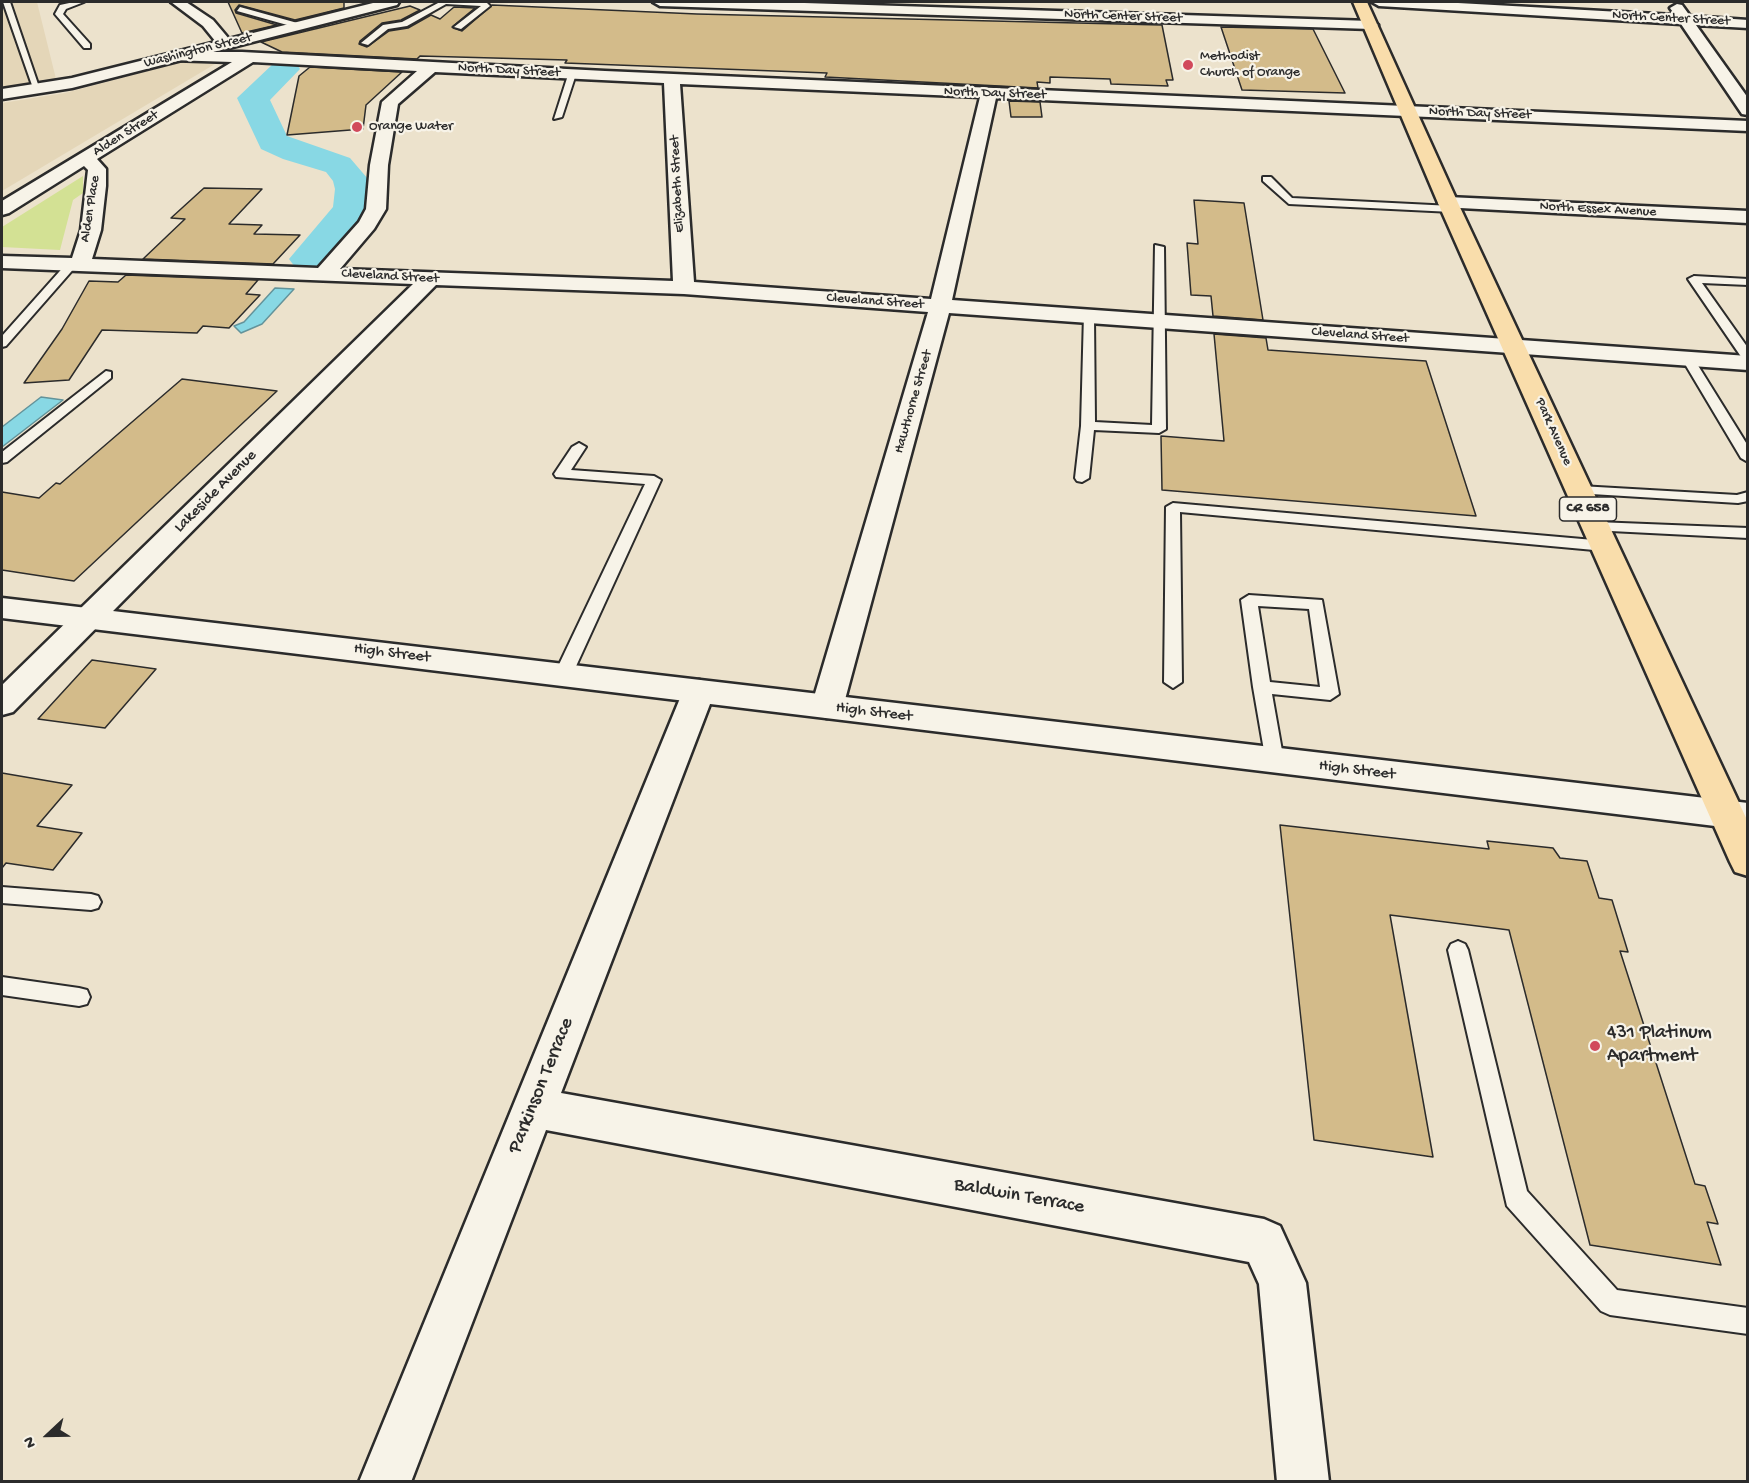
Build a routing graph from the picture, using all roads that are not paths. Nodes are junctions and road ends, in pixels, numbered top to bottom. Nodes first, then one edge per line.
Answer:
1 (6, 2) edge
2 (80, 2) edge
3 (178, 2) edge
4 (392, 2) edge
5 (445, 2) edge
6 (660, 2) edge
7 (1360, 2) edge
8 (1379, 2) edge
9 (1672, 2) edge
10 (1482, 5) edge
11 (240, 9) dead end
12 (1686, 20) junction
13 (1748, 24) edge
14 (298, 26) junction
15 (1371, 26) junction
16 (458, 27) dead end
17 (364, 43) dead end
18 (226, 44) junction
19 (87, 46) dead end
20 (176, 57) junction
21 (246, 58) junction
22 (431, 67) junction
23 (572, 75) junction
24 (672, 79) junction
25 (37, 88) junction
26 (2, 94) edge
27 (988, 94) junction
28 (1748, 110) edge
29 (1408, 111) junction
30 (557, 117) dead end
31 (1748, 126) edge
32 (86, 158) junction
33 (1267, 179) dead end
34 (1450, 206) junction
35 (2, 209) edge
36 (1748, 217) edge
37 (1159, 247) dead end
38 (2, 262) edge
39 (75, 265) junction
40 (324, 274) junction
41 (430, 279) junction
42 (1748, 282) edge
43 (684, 288) junction
44 (940, 307) junction
45 (1088, 317) junction
46 (1158, 322) junction
47 (2, 341) edge
48 (1515, 346) junction
49 (1748, 358) edge
50 (1688, 359) junction
51 (1748, 363) edge
52 (106, 375) dead end
53 (1088, 426) junction
54 (579, 447) dead end
55 (1748, 458) edge
56 (2, 459) edge
57 (1082, 478) dead end
58 (1580, 490) junction
59 (1748, 496) edge
60 (1748, 533) edge
61 (1600, 536) junction
62 (2, 608) edge
63 (89, 618) junction
64 (563, 675) junction
65 (1173, 682) dead end
66 (1262, 687) junction
67 (699, 691) junction
68 (2, 704) edge
69 (827, 707) junction
70 (1275, 762) junction
71 (1737, 816) edge
72 (1748, 862) edge
73 (2, 895) edge
74 (91, 902) dead end
75 (1458, 950) dead end
76 (2, 986) edge
77 (79, 997) dead end
78 (533, 1108) junction
79 (1748, 1321) edge
80 (385, 1482) edge
81 (1303, 1482) edge

1 - 25 lane
2 - 19 lane
3 - 18 street
4 - 14 street, Washington Street
5 - 16 lane
5 - 17 lane
6 - 15 street, North Center Street
7 - 15 main road, Park Avenue / CR 658
8 - 10 street, North Center Street
9 - 12 street
10 - 12 street, North Center Street
11 - 14 lane
12 - 13 street, North Center Street
12 - 28 street
14 - 18 street, Washington Street
15 - 29 main road, Park Avenue / CR 658
18 - 20 street, Washington Street
18 - 21 street
20 - 21 street, North Day Street
20 - 25 street, Washington Street
21 - 22 street, North Day Street
21 - 32 street, Alden Street
22 - 23 street, North Day Street
22 - 40 street
23 - 24 street, North Day Street
23 - 30 lane
24 - 27 street, North Day Street
24 - 43 street, Elizabeth Street
25 - 26 street, Washington Street
27 - 29 street, North Day Street
27 - 44 street, Hawthorne Street
29 - 31 street, North Day Street
29 - 34 main road, Park Avenue / CR 658
32 - 35 street, Alden Street
32 - 39 street, Alden Place
33 - 34 lane
34 - 36 street, North Essex Avenue
34 - 48 main road, Park Avenue / CR 658
37 - 46 lane
38 - 39 street, Cleveland Street
39 - 40 street, Cleveland Street
39 - 47 lane
40 - 41 street, Cleveland Street
41 - 43 street, Cleveland Street
41 - 63 street, Lakeside Avenue
42 - 49 lane
43 - 44 street, Cleveland Street
44 - 45 street, Cleveland Street
44 - 69 street, Hawthorne Street
45 - 46 street, Cleveland Street
45 - 53 lane
46 - 48 street, Cleveland Street
46 - 53 lane
48 - 50 street, Cleveland Street
48 - 58 main road, Park Avenue / CR 658
50 - 51 street, Cleveland Street
50 - 55 lane
52 - 56 lane
53 - 57 lane
54 - 64 lane
58 - 59 lane
58 - 61 main road, Park Avenue / CR 658
60 - 61 lane
61 - 65 lane
61 - 71 main road, Park Avenue / CR 658
62 - 63 street, High Street
63 - 64 street, High Street
63 - 68 street, Lakeside Avenue
64 - 67 street, High Street
66 - 66 lane
66 - 70 lane
67 - 69 street, High Street
67 - 78 street, Parkinson Terrace
69 - 70 street, High Street
70 - 71 street, High Street
71 - 72 main road, Park Avenue / CR 658
73 - 74 lane
75 - 79 lane
76 - 77 lane
78 - 80 street, Parkinson Terrace
78 - 81 street, Baldwin Terrace

